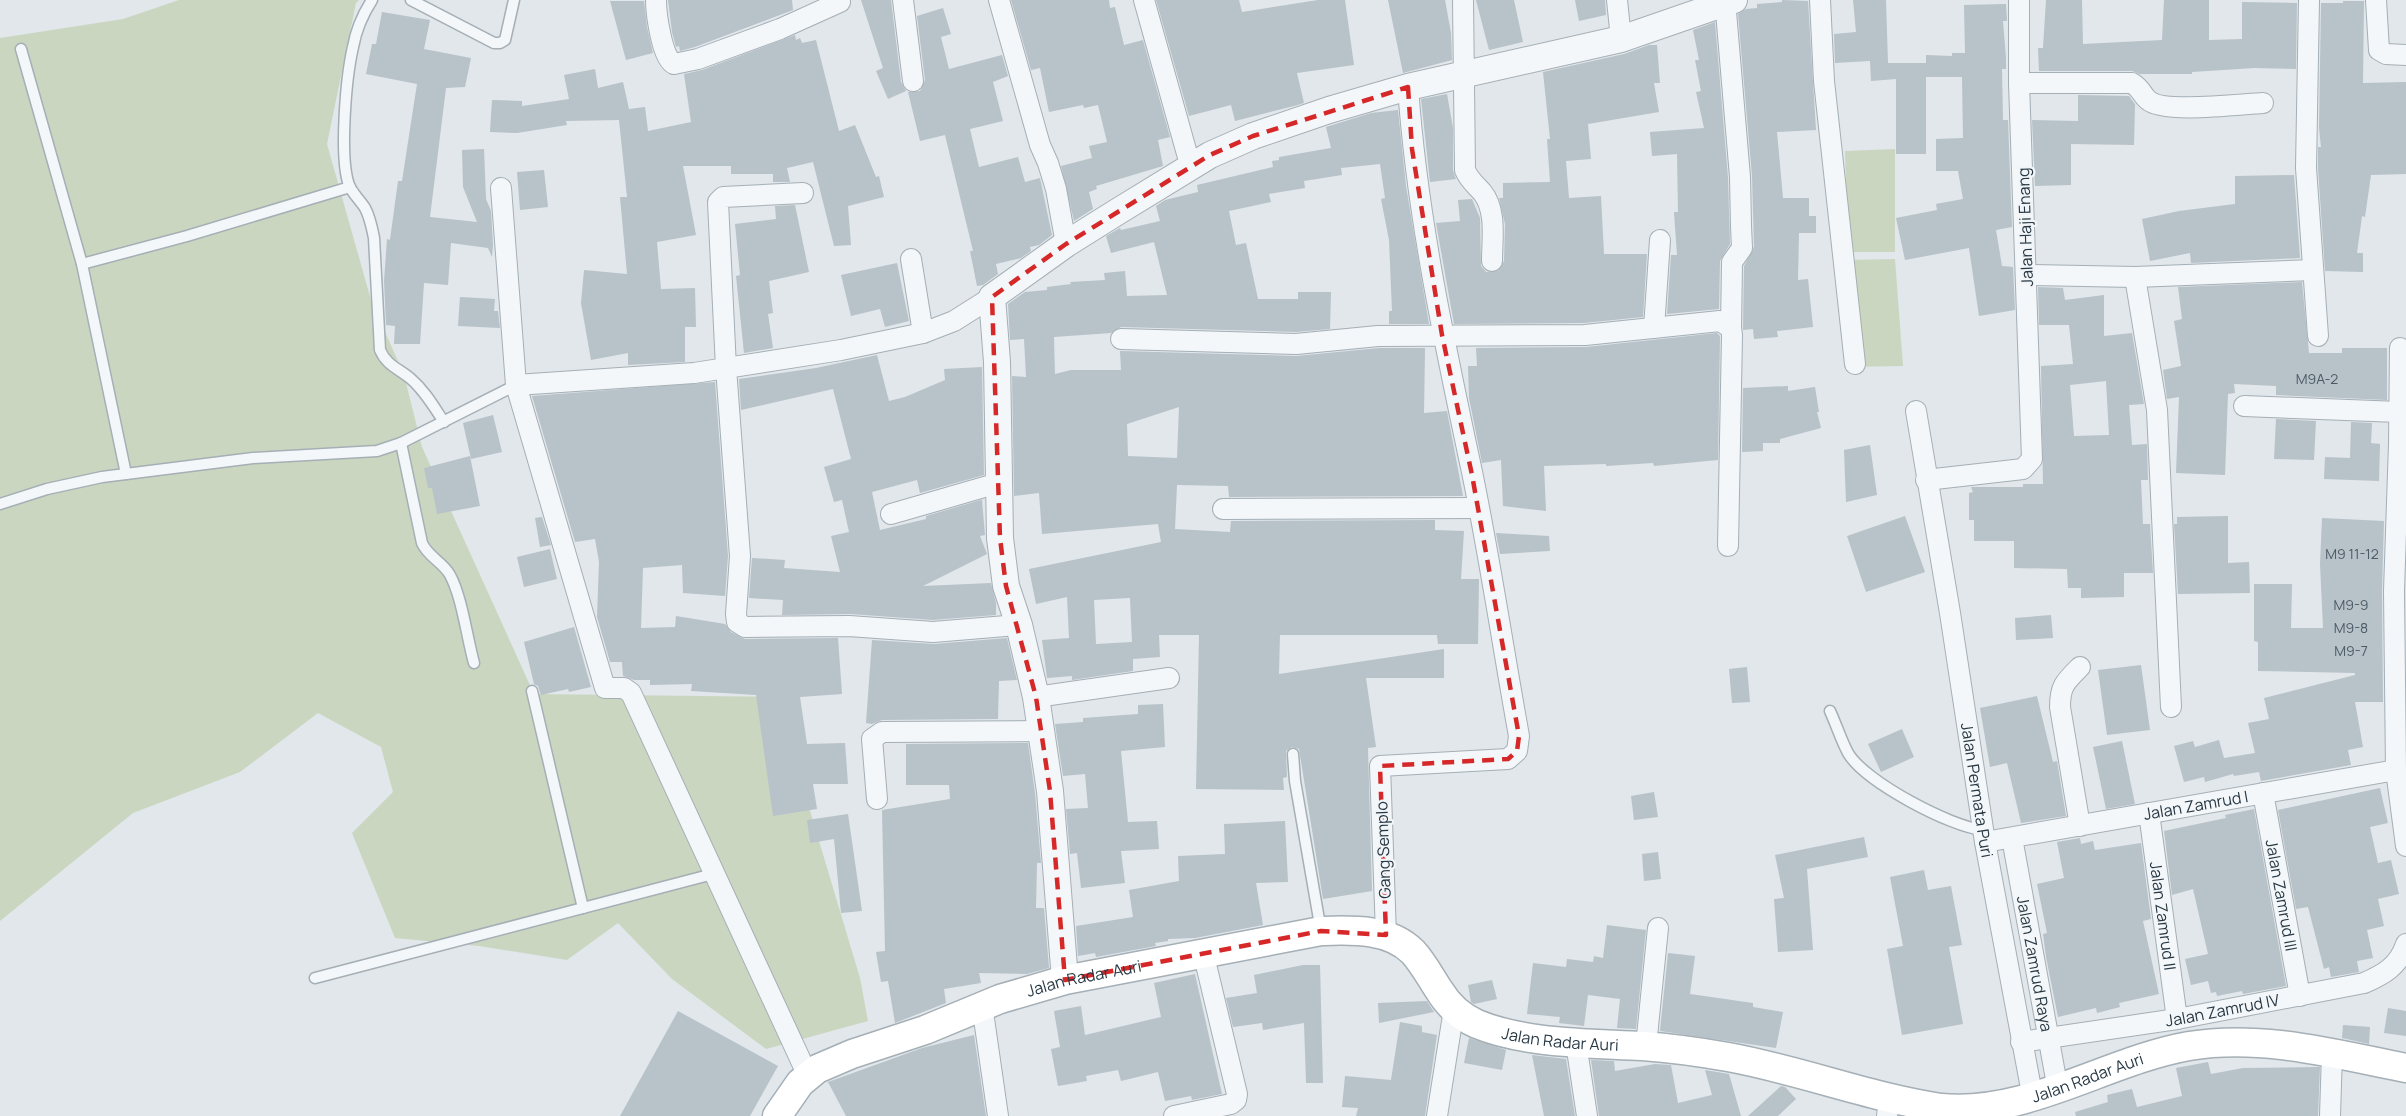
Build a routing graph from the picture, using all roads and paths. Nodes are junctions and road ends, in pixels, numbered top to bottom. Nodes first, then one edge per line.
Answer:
1 (372, 0) edge
2 (411, 0) edge
3 (514, 0) edge
4 (656, 0) edge
5 (903, 0) edge
6 (999, 0) edge
7 (1144, 0) edge
8 (1463, 0) edge
9 (1617, 0) edge
10 (1821, 0) edge
11 (2019, 0) edge
12 (2309, 0) edge
13 (2376, 0) edge
14 (1728, 1) edge
15 (840, 2) dead end
16 (1621, 39) junction
17 (21, 49) dead end
18 (2406, 55) edge
19 (1463, 74) junction
20 (913, 81) dead end
21 (2019, 83) junction
22 (1408, 87) junction
23 (2264, 103) dead end
24 (1191, 168) junction
25 (350, 187) junction
26 (501, 188) dead end
27 (803, 193) dead end
28 (1660, 240) dead end
29 (1066, 244) junction
30 (911, 259) dead end
31 (1492, 261) dead end
32 (82, 264) junction
33 (2313, 270) junction
34 (2027, 275) junction
35 (2135, 277) junction
36 (992, 297) junction
37 (1654, 328) junction
38 (1731, 328) junction
39 (923, 333) junction
40 (1442, 335) junction
41 (2318, 336) dead end
42 (1121, 339) dead end
43 (2400, 348) dead end
44 (1855, 364) dead end
45 (726, 368) junction
46 (516, 385) junction
47 (2244, 406) dead end
48 (1916, 411) dead end
49 (2399, 412) junction
50 (444, 422) junction
51 (401, 443) junction
52 (2403, 445) edge
53 (126, 474) junction
54 (1926, 480) junction
55 (998, 483) junction
56 (0, 504) edge
57 (1478, 508) junction
58 (1223, 509) dead end
59 (891, 514) dead end
60 (1728, 546) dead end
61 (2400, 592) edge
62 (1020, 625) junction
63 (474, 663) dead end
64 (2080, 667) dead end
65 (1169, 678) dead end
66 (2401, 690) edge
67 (532, 691) dead end
68 (1036, 697) junction
69 (2171, 707) dead end
70 (1830, 711) dead end
71 (1041, 732) junction
72 (1293, 754) dead end
73 (2401, 773) edge
74 (2263, 793) junction
75 (877, 799) dead end
76 (2149, 813) junction
77 (2080, 826) junction
78 (1994, 837) junction
79 (2406, 846) edge
80 (713, 874) junction
81 (583, 908) junction
82 (1658, 928) dead end
83 (1321, 931) junction
84 (1386, 935) junction
85 (2406, 944) edge
86 (1203, 952) junction
87 (315, 978) dead end
88 (1065, 980) junction
89 (2300, 996) junction
90 (982, 1005) junction
91 (1454, 1009) junction
92 (2177, 1019) junction
93 (2049, 1036) junction
94 (2021, 1042) junction
95 (1576, 1043) junction
96 (1646, 1046) junction
97 (2332, 1053) junction
98 (2406, 1068) edge
99 (808, 1076) junction
100 (2029, 1103) edge
101 (1888, 1107) edge
102 (777, 1116) edge
103 (998, 1116) edge
104 (1174, 1116) edge
105 (1437, 1116) edge
106 (1587, 1116) edge
107 (2330, 1116) edge

1 - 25 lane
2 - 3 lane
4 - 15 street
5 - 20 street
6 - 29 street
7 - 24 street
8 - 19 street
9 - 16 street
10 - 44 street
11 - 21 street, Jalan Haji Enang
12 - 33 street
13 - 18 street
14 - 16 street
14 - 38 street
16 - 19 street
17 - 32 lane
19 - 22 street
19 - 31 street
21 - 23 street
21 - 34 street, Jalan Haji Enang
22 - 24 street
22 - 40 street
24 - 29 street
25 - 32 lane
25 - 50 lane
26 - 46 street
27 - 45 street
28 - 37 street
29 - 36 street
30 - 39 street
32 - 53 lane
33 - 35 street
33 - 41 street
34 - 35 street
34 - 54 street, Jalan Haji Enang
35 - 69 street
36 - 39 street
36 - 55 street
37 - 38 street
37 - 40 street
38 - 60 street
39 - 45 street
40 - 42 street
40 - 57 street
43 - 49 street
45 - 46 street
45 - 62 street
46 - 50 lane
46 - 80 street
47 - 49 street
48 - 54 street, Jalan Permata Puri
49 - 52 street
50 - 51 lane
51 - 53 lane
51 - 63 lane
52 - 61 street
53 - 56 lane
54 - 78 street, Jalan Permata Puri
55 - 59 street
55 - 62 street
57 - 58 street
57 - 84 street, Gang Semplo
61 - 66 street
62 - 68 street
64 - 77 street
65 - 68 street
66 - 73 street
67 - 81 lane
68 - 71 street
70 - 78 lane
71 - 75 street
71 - 88 street
72 - 83 lane
73 - 74 street, Jalan Zamrud I
73 - 79 street
74 - 76 street, Jalan Zamrud I
74 - 89 street, Jalan Zamrud III
76 - 77 street, Jalan Zamrud I
76 - 92 street, Jalan Zamrud II
77 - 78 street, Jalan Zamrud I
78 - 93 street, Jalan Zamrud Raya
78 - 94 street, Jalan Permata Puri
80 - 81 lane
80 - 99 street
81 - 87 lane
82 - 96 street
83 - 84 main road, Jalan Radar Auri
83 - 86 main road, Jalan Radar Auri
84 - 91 main road, Jalan Radar Auri
85 - 89 street, Jalan Zamrud IV
86 - 88 main road, Jalan Radar Auri
86 - 104 street
88 - 90 main road, Jalan Radar Auri
89 - 92 street, Jalan Zamrud IV
90 - 99 main road, Jalan Radar Auri
90 - 103 street
91 - 95 main road, Jalan Radar Auri
91 - 105 street
92 - 93 street, Jalan Zamrud IV
93 - 94 street, Jalan Zamrud IV
93 - 100 street, Jalan Zamrud Raya
94 - 100 street, Jalan Permata Puri
95 - 96 main road, Jalan Radar Auri
95 - 106 street
96 - 101 main road, Jalan Radar Auri
97 - 98 main road, Jalan Radar Auri
97 - 100 main road, Jalan Radar Auri
97 - 107 street
99 - 102 main road, Jalan Radar Auri
100 - 101 main road, Jalan Radar Auri

